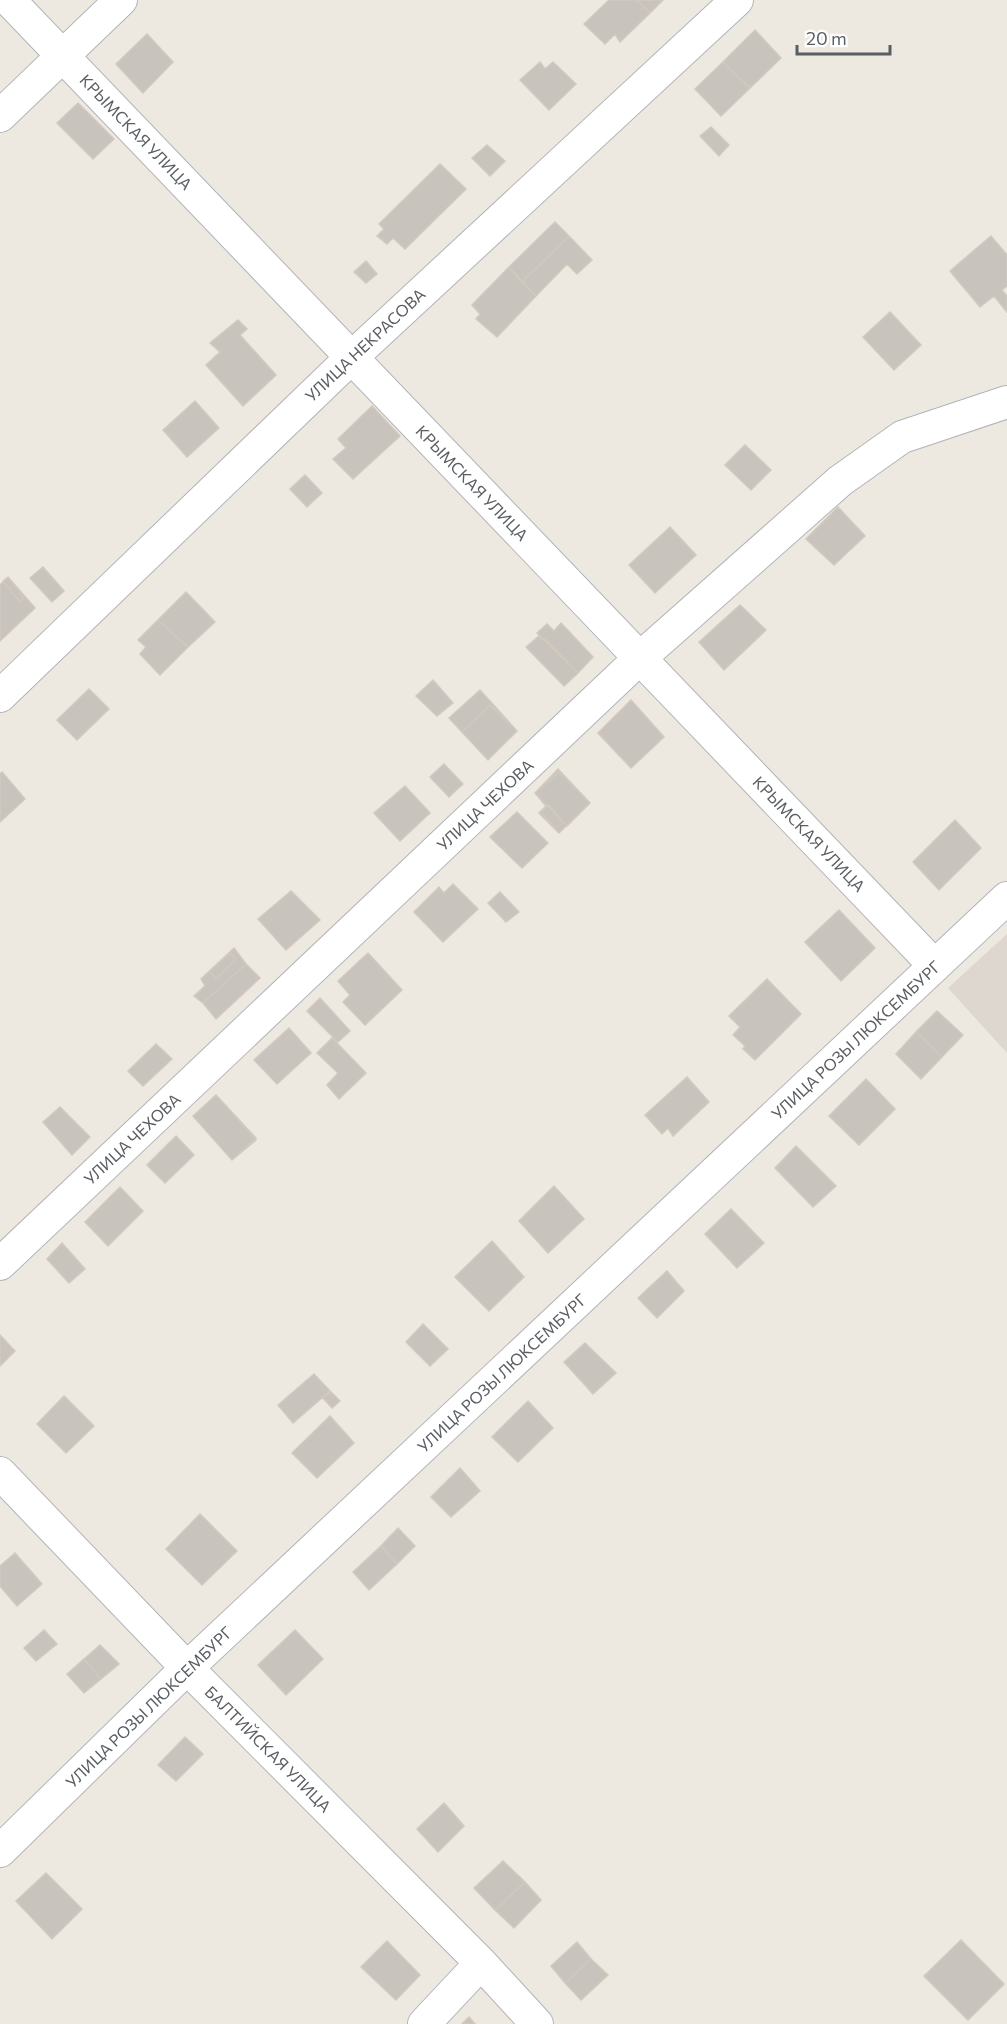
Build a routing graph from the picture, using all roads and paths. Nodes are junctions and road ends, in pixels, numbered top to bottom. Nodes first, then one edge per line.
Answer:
1 (9, 0) edge
2 (121, 0) edge
3 (736, 0) edge
4 (63, 55) junction
5 (0, 116) edge
6 (352, 357) junction
7 (1007, 402) edge
8 (640, 658) junction
9 (0, 696) edge
10 (1007, 898) edge
11 (935, 966) junction
12 (0, 1264) edge
13 (0, 1473) edge
14 (187, 1668) junction
15 (0, 1851) edge
16 (481, 1964) junction
17 (424, 2024) edge
18 (537, 2024) edge

1 - 4 street, КРЫМСКАЯ УЛИЦА
2 - 4 street
3 - 6 street, УЛИЦА НЕКРАСОВА
4 - 5 street
4 - 6 street, КРЫМСКАЯ УЛИЦА
6 - 8 street, КРЫМСКАЯ УЛИЦА
6 - 9 street, УЛИЦА НЕКРАСОВА
7 - 8 street, УЛИЦА ЧЕХОВА
8 - 11 street, КРЫМСКАЯ УЛИЦА
8 - 12 street, УЛИЦА ЧЕХОВА
10 - 11 street, УЛИЦА РОЗЫ ЛЮКСЕМБУРГ
11 - 14 street, УЛИЦА РОЗЫ ЛЮКСЕМБУРГ
13 - 14 street, БАЛТИЙСКАЯ УЛИЦА
14 - 15 street, УЛИЦА РОЗЫ ЛЮКСЕМБУРГ
14 - 16 street, БАЛТИЙСКАЯ УЛИЦА
16 - 17 street
16 - 18 street, БАЛТИЙСКАЯ УЛИЦА

